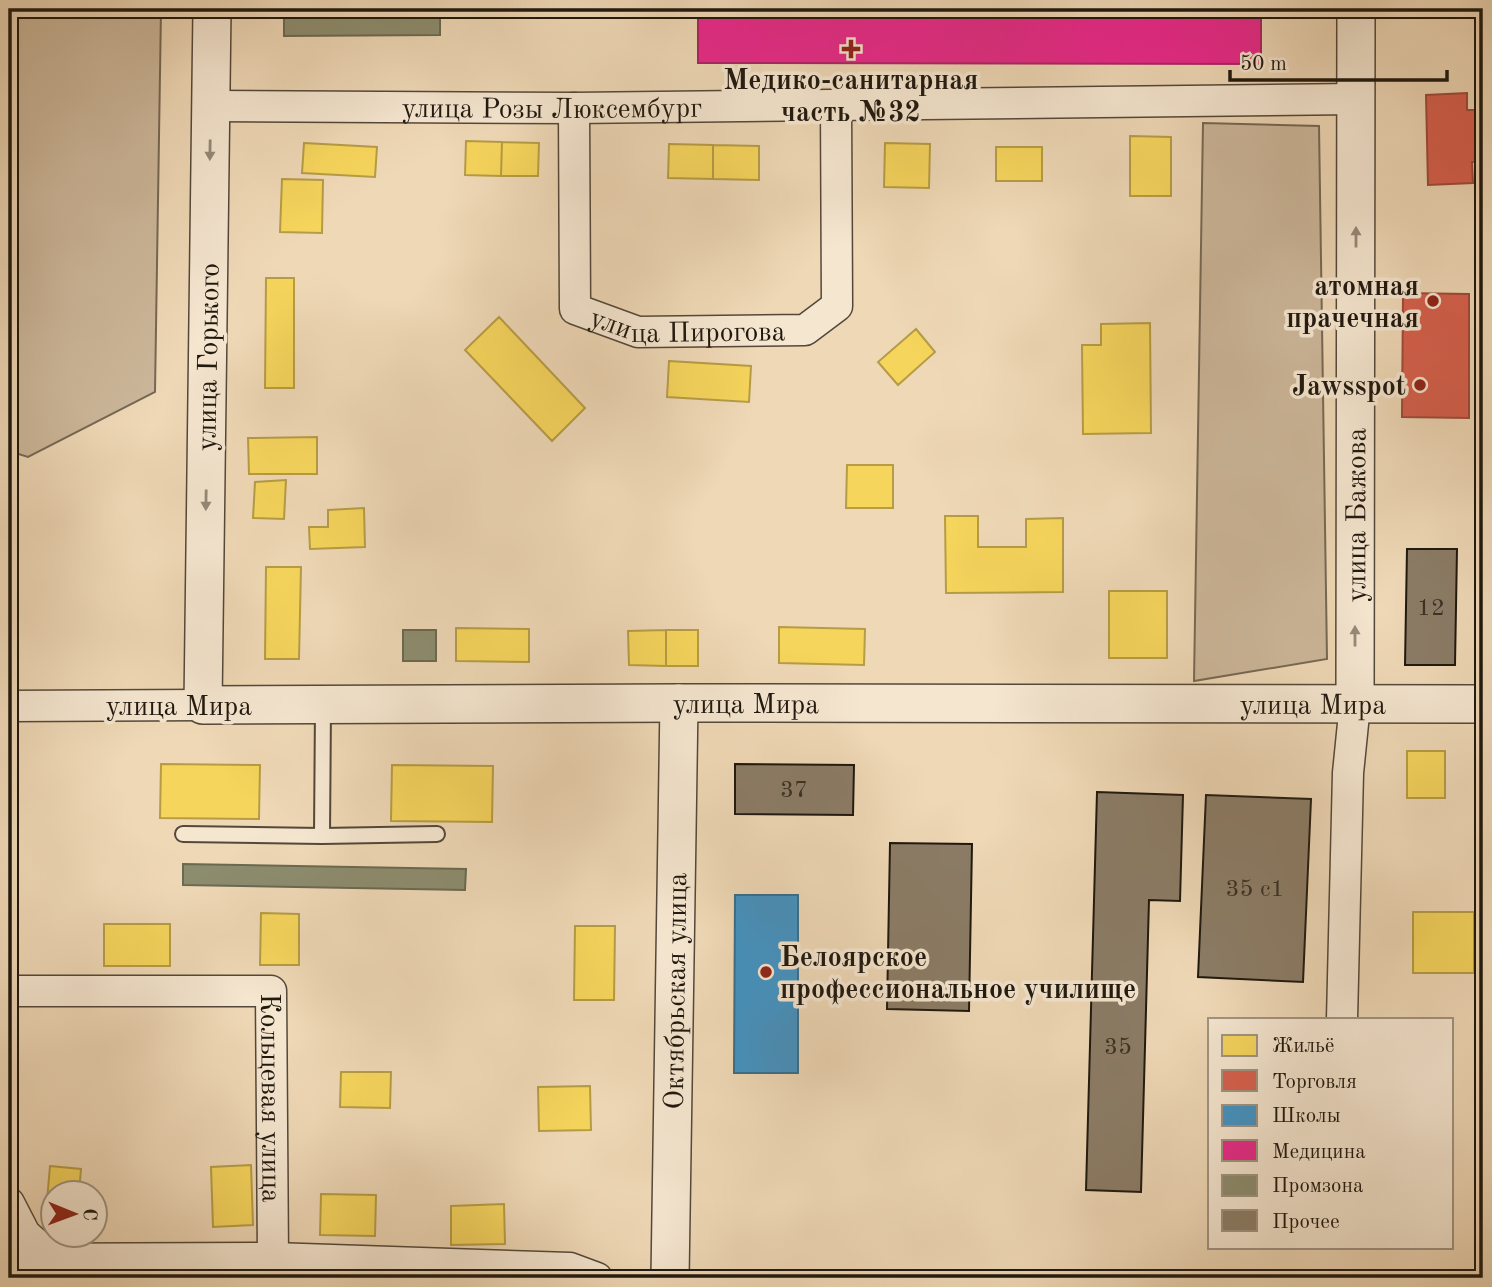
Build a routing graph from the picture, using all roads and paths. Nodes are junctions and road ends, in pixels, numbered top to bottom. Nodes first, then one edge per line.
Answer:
1 (212, 9) edge
2 (1356, 9) edge
3 (1356, 99) junction
4 (836, 105) junction
5 (211, 106) junction
6 (574, 108) junction
7 (679, 703) junction
8 (1354, 704) junction
9 (1483, 704) edge
10 (203, 705) junction
11 (323, 705) junction
12 (9, 706) edge
13 (183, 834) dead end
14 (437, 834) dead end
15 (322, 836) junction
16 (9, 990) edge
17 (1342, 1018) edge
18 (9, 1203) edge
19 (273, 1258) junction
20 (9, 1259) edge
21 (53, 1259) junction
22 (597, 1278) edge
23 (670, 1278) edge

1 - 5 street, улица Горького
2 - 3 street, улица Бажова
3 - 4 street, улица Розы Люксембург
8 -> 3 street, улица Бажова
4 - 6 street, улица Розы Люксембург
4 - 6 street, улица Пирогова
5 - 6 street, улица Розы Люксембург
5 -> 10 street, улица Горького
7 - 8 street, улица Мира
7 - 11 street, улица Мира
7 - 23 street, Октябрьская улица
8 - 9 street, улица Мира
8 - 17 street, улица Бажова
10 - 11 street, улица Мира
10 - 12 street, улица Мира
11 - 15 lane
13 - 15 lane
14 - 15 lane
16 - 19 street, Кольцевая улица
18 - 21 street
19 - 21 street
19 - 22 street
20 - 21 street

